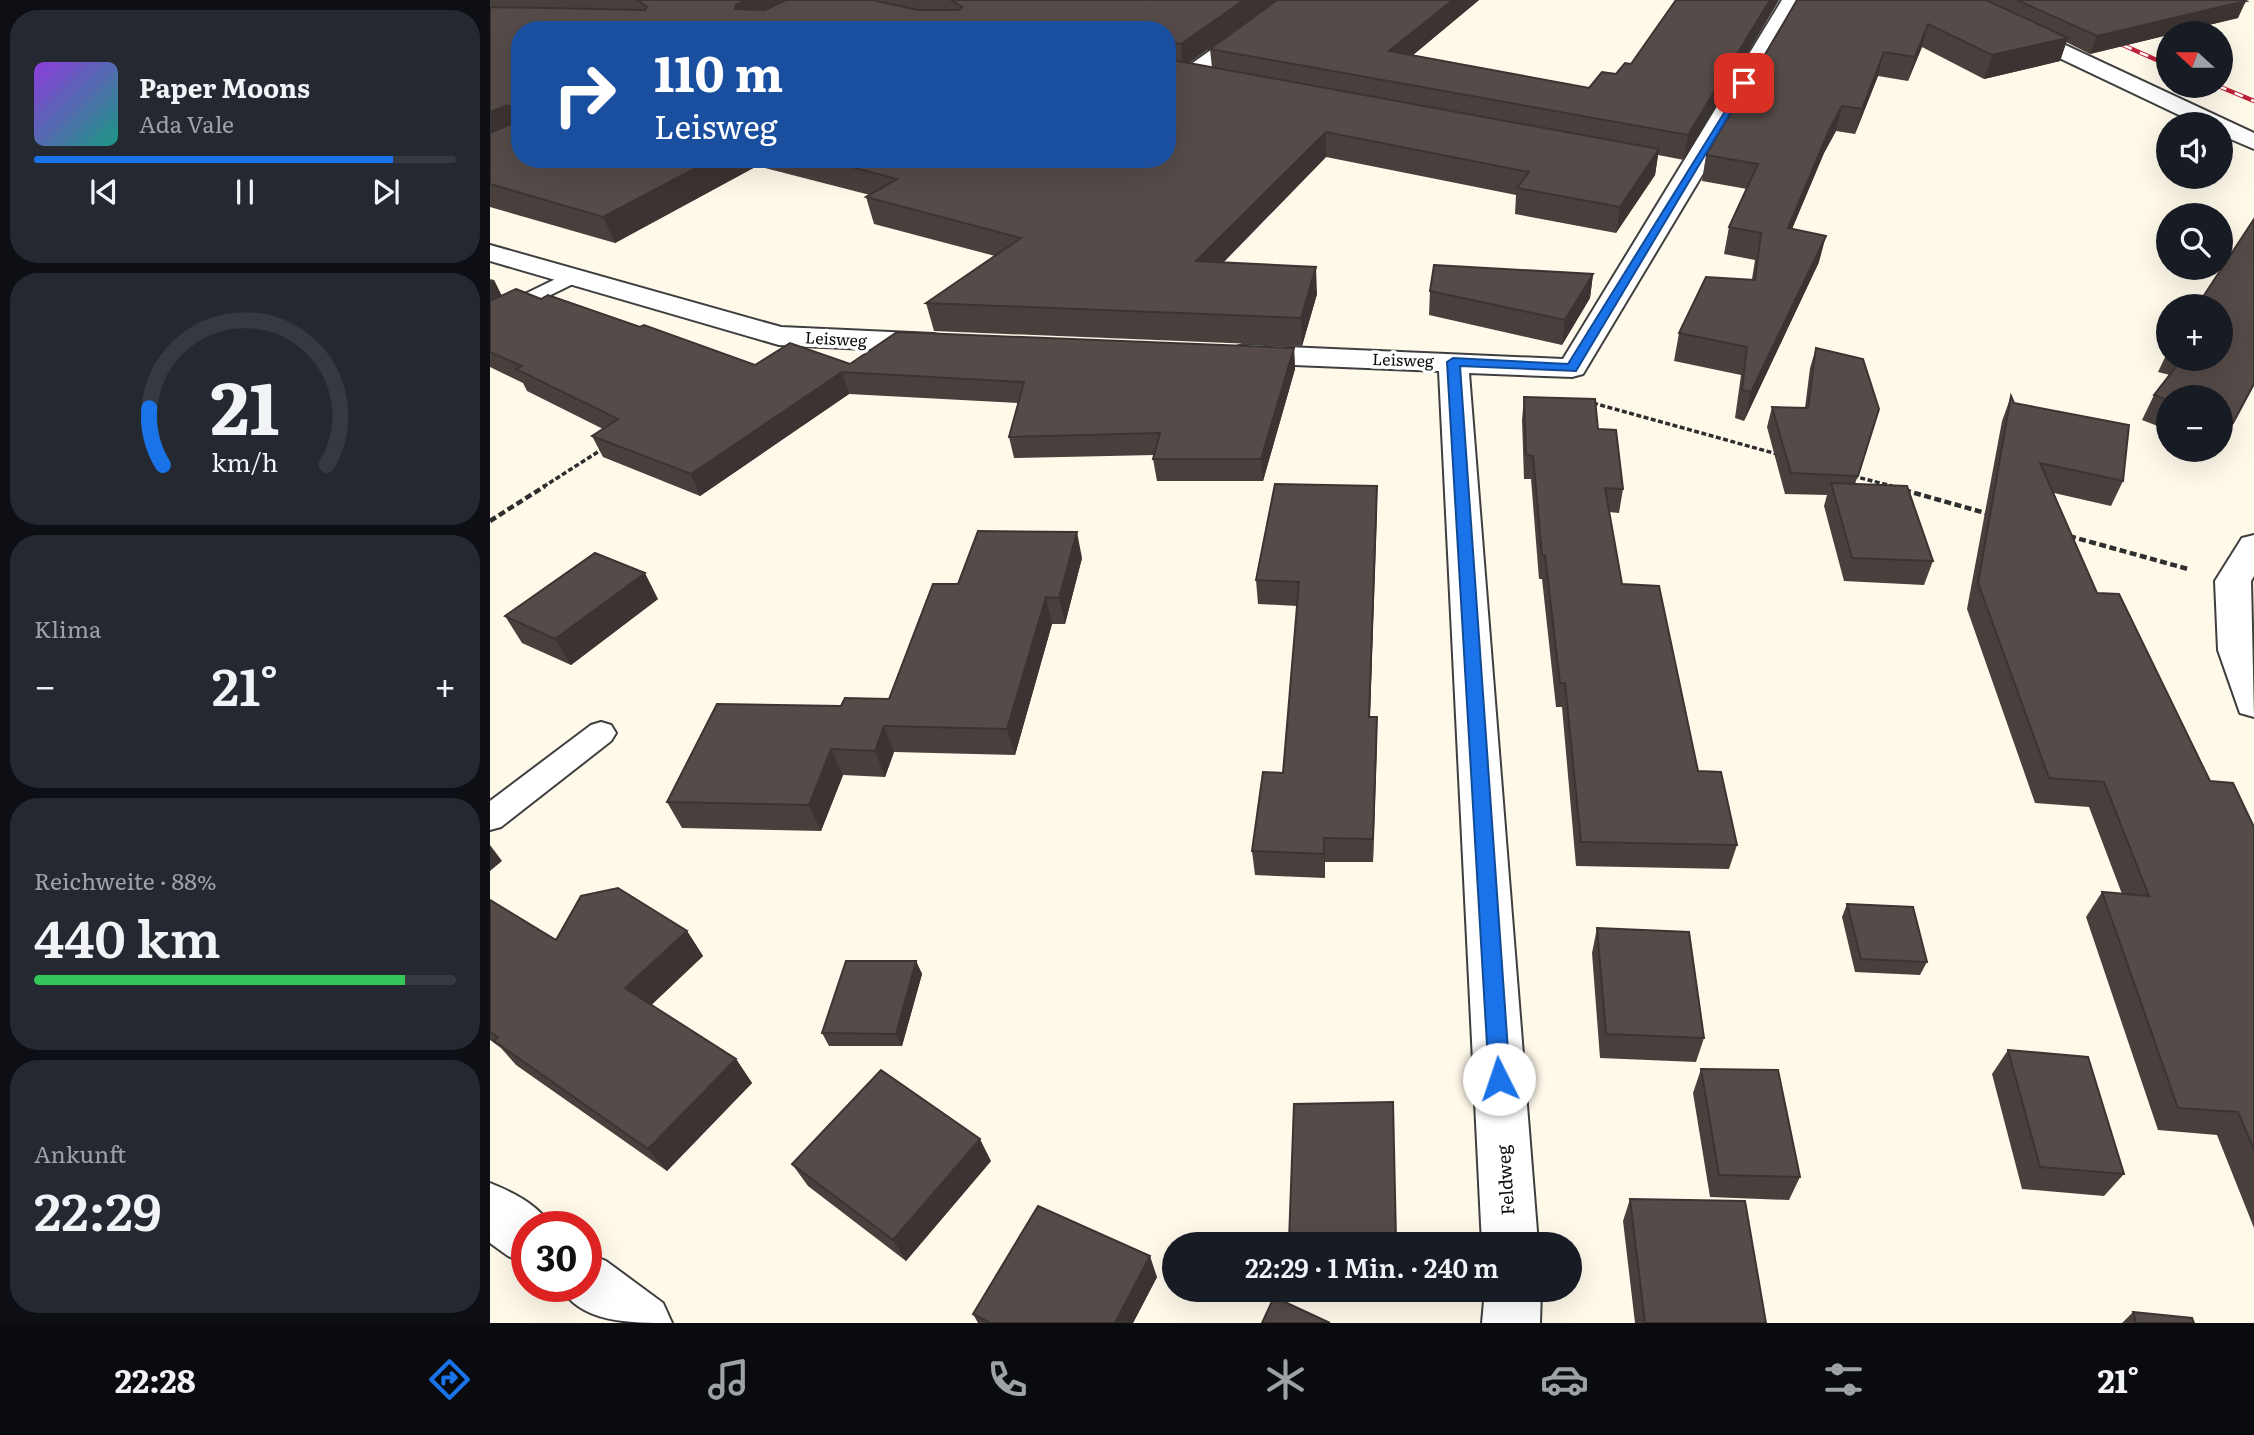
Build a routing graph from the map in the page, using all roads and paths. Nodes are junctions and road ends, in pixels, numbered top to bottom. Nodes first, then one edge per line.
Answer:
1 (1294, 0) edge
2 (1792, 0) edge
3 (1953, 0) edge
4 (1177, 75) edge
5 (1214, 82) edge
6 (2191, 112) edge
7 (2233, 132) edge
8 (2254, 142) edge
9 (1665, 167) dead end
10 (1692, 172) junction
11 (490, 253) edge
12 (570, 278) junction
13 (490, 319) edge
14 (961, 344) edge
15 (1221, 354) edge
16 (1453, 362) junction
17 (1572, 368) junction
18 (606, 447) edge
19 (1779, 455) edge
20 (1846, 474) edge
21 (1993, 514) edge
22 (490, 521) edge
23 (2059, 533) edge
24 (2254, 546) edge
25 (2233, 581) junction
26 (2254, 703) edge
27 (601, 733) dead end
28 (490, 818) edge
29 (490, 1210) edge
30 (511, 1225) edge
31 (1509, 1232) edge
32 (602, 1293) edge
33 (1512, 1302) edge
34 (643, 1323) edge
35 (1511, 1323) edge

1 - 4 street
2 - 10 street
3 - 6 street
4 - 5 street
7 - 8 street
9 - 10 street
10 - 17 street
11 - 12 street, Leisweg
12 - 13 lane
12 - 14 street, Leisweg
15 - 16 street, Leisweg
16 - 17 street, Leisweg
16 - 31 street, Feldweg
17 - 19 path
18 - 22 path
20 - 21 path
23 - 25 path
24 - 25 street
25 - 26 street
27 - 28 lane
29 - 30 street
32 - 34 street
33 - 35 street

